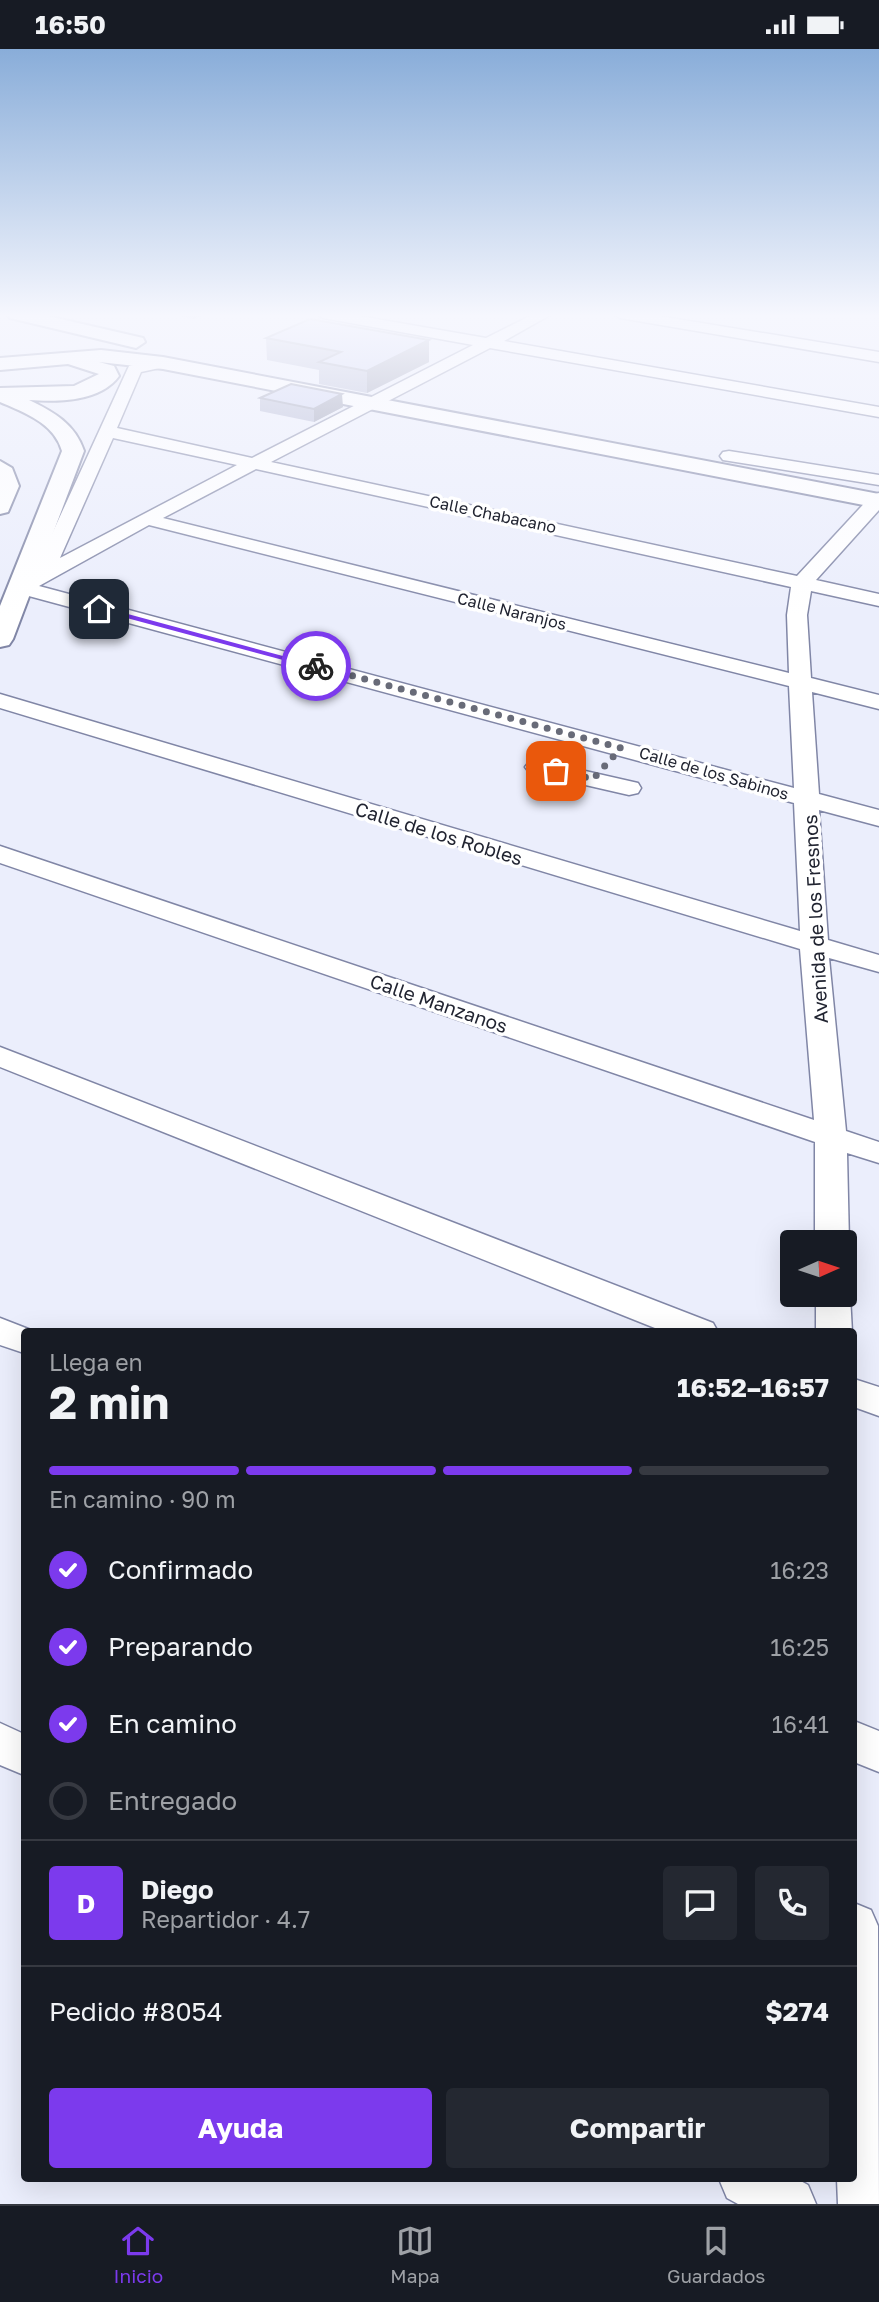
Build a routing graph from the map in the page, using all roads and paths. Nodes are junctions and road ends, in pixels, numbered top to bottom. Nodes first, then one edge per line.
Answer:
1 (13, 415) edge
2 (38, 415) edge
3 (114, 415) edge
4 (347, 415) edge
5 (435, 415) edge
6 (515, 415) edge
7 (106, 431) junction
8 (257, 462) junction
9 (0, 468) edge
10 (879, 493) edge
11 (0, 507) edge
12 (146, 519) junction
13 (44, 573) junction
14 (10, 582) edge
15 (802, 583) junction
16 (879, 600) edge
17 (0, 639) edge
18 (801, 684) junction
19 (0, 701) edge
20 (879, 702) edge
21 (621, 748) junction
22 (537, 767) dead end
23 (593, 779) junction
24 (629, 788) dead end
25 (809, 800) junction
26 (879, 818) edge
27 (0, 854) edge
28 (814, 945) junction
29 (879, 964) edge
30 (0, 1056) edge
31 (831, 1137) junction
32 (879, 1153) edge
33 (832, 1230) edge
34 (833, 1307) edge
35 (691, 1328) edge
36 (834, 1328) edge
37 (0, 1330) edge
38 (21, 1340) edge
39 (857, 1393) edge
40 (879, 1402) edge
41 (0, 1742) edge
42 (857, 1742) edge
43 (879, 1753) edge
44 (21, 1754) edge
45 (857, 2002) edge
46 (751, 2182) edge
47 (789, 2204) edge
48 (865, 2204) edge

1 - 14 main road
2 - 14 main road
3 - 7 street
4 - 8 street
5 - 10 main road
6 - 10 main road
7 - 8 street, Calle Chabacano
7 - 13 street
8 - 12 street
8 - 15 street, Calle Chabacano
9 - 11 main road
10 - 15 street
12 - 13 street
12 - 18 street, Calle Naranjos
13 - 14 street
14 - 17 main road
14 - 21 street, Calle de los Sabinos
15 - 16 street, Calle Chabacano
15 - 18 street, Avenida de los Fresnos
18 - 20 street, Calle Naranjos
18 - 25 street, Avenida de los Fresnos
19 - 28 street, Calle de los Robles
21 - 23 street
21 - 25 street, Calle de los Sabinos
22 - 23 street
23 - 24 street
25 - 26 street, Calle de los Sabinos
25 - 28 street, Avenida de los Fresnos
27 - 31 street, Calle Manzanos
28 - 29 street, Calle de los Robles
28 - 31 street, Avenida de los Fresnos
30 - 35 street
31 - 32 street, Calle Manzanos
31 - 33 street, Avenida de los Fresnos
34 - 36 street
37 - 38 street
39 - 40 street
41 - 44 street
42 - 43 street
45 - 48 street
46 - 47 street

